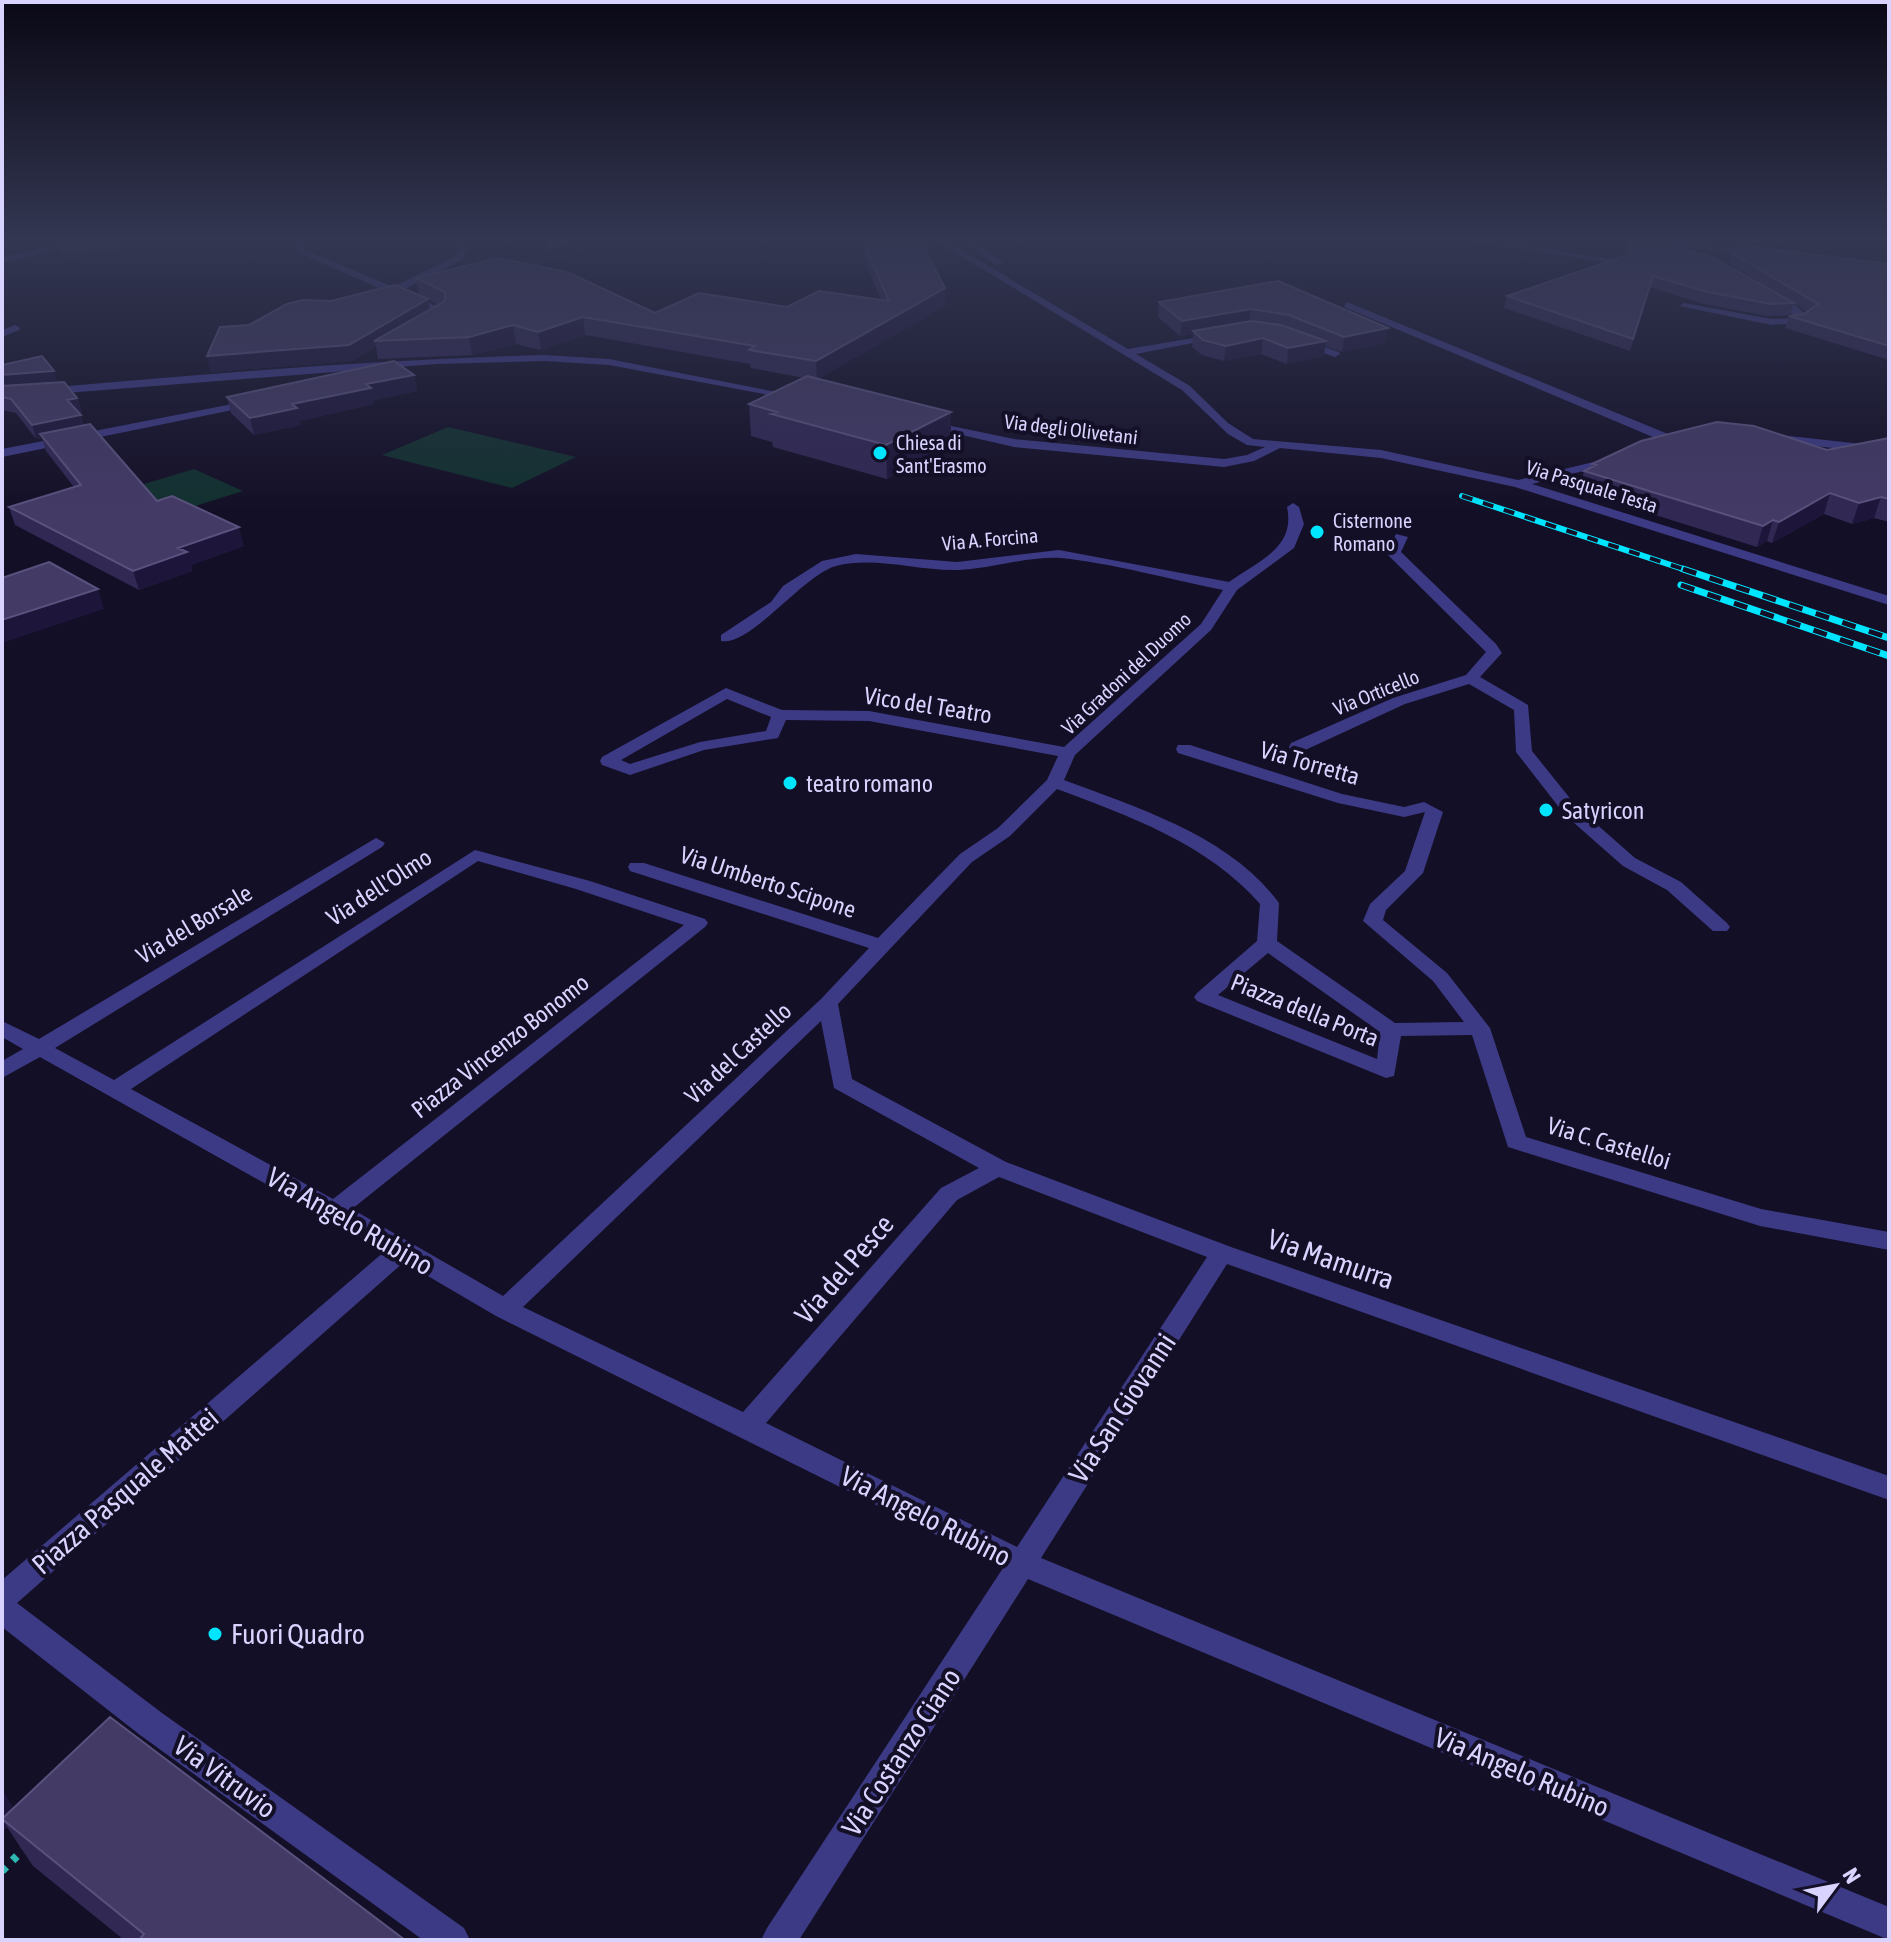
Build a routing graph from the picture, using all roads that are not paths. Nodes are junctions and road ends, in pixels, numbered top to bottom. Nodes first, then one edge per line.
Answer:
1 (1088, 330) edge
2 (1407, 330) edge
3 (1237, 332) edge
4 (1282, 335) edge
5 (376, 353) edge
6 (1124, 353) junction
7 (1335, 354) edge
8 (436, 361) junction
9 (349, 368) junction
10 (366, 380) edge
11 (2, 395) edge
12 (816, 401) edge
13 (260, 402) edge
14 (907, 420) edge
15 (1756, 437) edge
16 (1276, 446) junction
17 (1661, 446) edge
18 (1889, 451) edge
19 (2, 453) edge
20 (1631, 454) edge
21 (1518, 484) junction
22 (1293, 507) dead end
23 (1401, 537) dead end
24 (1232, 587) junction
25 (1889, 601) edge
26 (726, 638) dead end
27 (1471, 678) junction
28 (780, 715) junction
29 (1297, 747) dead end
30 (1184, 749) dead end
31 (1068, 753) junction
32 (1054, 782) junction
33 (1429, 810) joint
34 (1004, 832) joint
35 (376, 843) dead end
36 (637, 867) dead end
37 (698, 923) joint
38 (1720, 927) dead end
39 (1267, 943) junction
40 (882, 946) junction
41 (828, 1003) junction
42 (2, 1028) edge
43 (1480, 1028) junction
44 (1391, 1030) junction
45 (40, 1049) junction
46 (2, 1071) edge
47 (116, 1089) junction
48 (998, 1168) junction
49 (335, 1210) junction
50 (1889, 1241) edge
51 (401, 1251) junction
52 (1222, 1253) junction
53 (505, 1309) junction
54 (747, 1426) junction
55 (1889, 1488) edge
56 (1023, 1564) junction
57 (2, 1598) edge
58 (2, 1609) edge
59 (1889, 1924) edge
60 (452, 1940) edge
61 (779, 1940) edge

1 - 6 street, Via Pasquale Testa
2 - 17 street
3 - 6 street
4 - 7 street
5 - 9 street
6 - 16 street, Via Pasquale Testa
8 - 9 street
8 - 10 street
8 - 12 street
9 - 11 street
13 - 19 street
14 - 16 street, Via degli Olivetani
15 - 18 street
16 - 21 street, Via Pasquale Testa
20 - 21 street
21 - 25 street, Via Pasquale Testa
22 - 24 street, Via Gradoni del Duomo
23 - 27 street
24 - 26 street, Via A. Forcina
24 - 31 street, Via Gradoni del Duomo
27 - 29 street, Via Orticello
27 - 38 street
28 - 28 street
28 - 31 street, Vico del Teatro
30 - 33 street, Via Torretta
31 - 32 street, Via Gradoni del Duomo
32 - 34 street, Via Gradoni del Duomo
32 - 39 street
33 - 43 street, Via C. Castelloi
34 - 40 street, Via del Castello
35 - 45 street, Via del Borsale
36 - 40 street, Via Umberto Scipone
37 - 47 street, Via dell'Olmo
37 - 49 street, Piazza Vincenzo Bonomo
39 - 44 street, Piazza della Porta
39 - 44 street, Piazza della Porta
40 - 41 street, Via del Castello
41 - 48 street, Via Mamurra
41 - 53 street, Via del Castello
42 - 45 street, Via Angelo Rubino
43 - 44 street
43 - 50 street, Via C. Castelloi
45 - 46 street, Via del Borsale
45 - 47 street, Via Angelo Rubino
47 - 49 street, Via Angelo Rubino
48 - 52 street, Via Mamurra
48 - 54 street, Via del Pesce
49 - 51 street, Via Angelo Rubino
51 - 53 street, Via Angelo Rubino
51 - 57 street, Piazza Pasquale Mattei
52 - 55 street, Via Mamurra
52 - 56 street, Via San Giovanni
53 - 54 street, Via Angelo Rubino
54 - 56 street, Via Angelo Rubino
56 - 59 street, Via Angelo Rubino
56 - 61 street, Via Costanzo Ciano
58 - 60 street, Via Vitruvio

